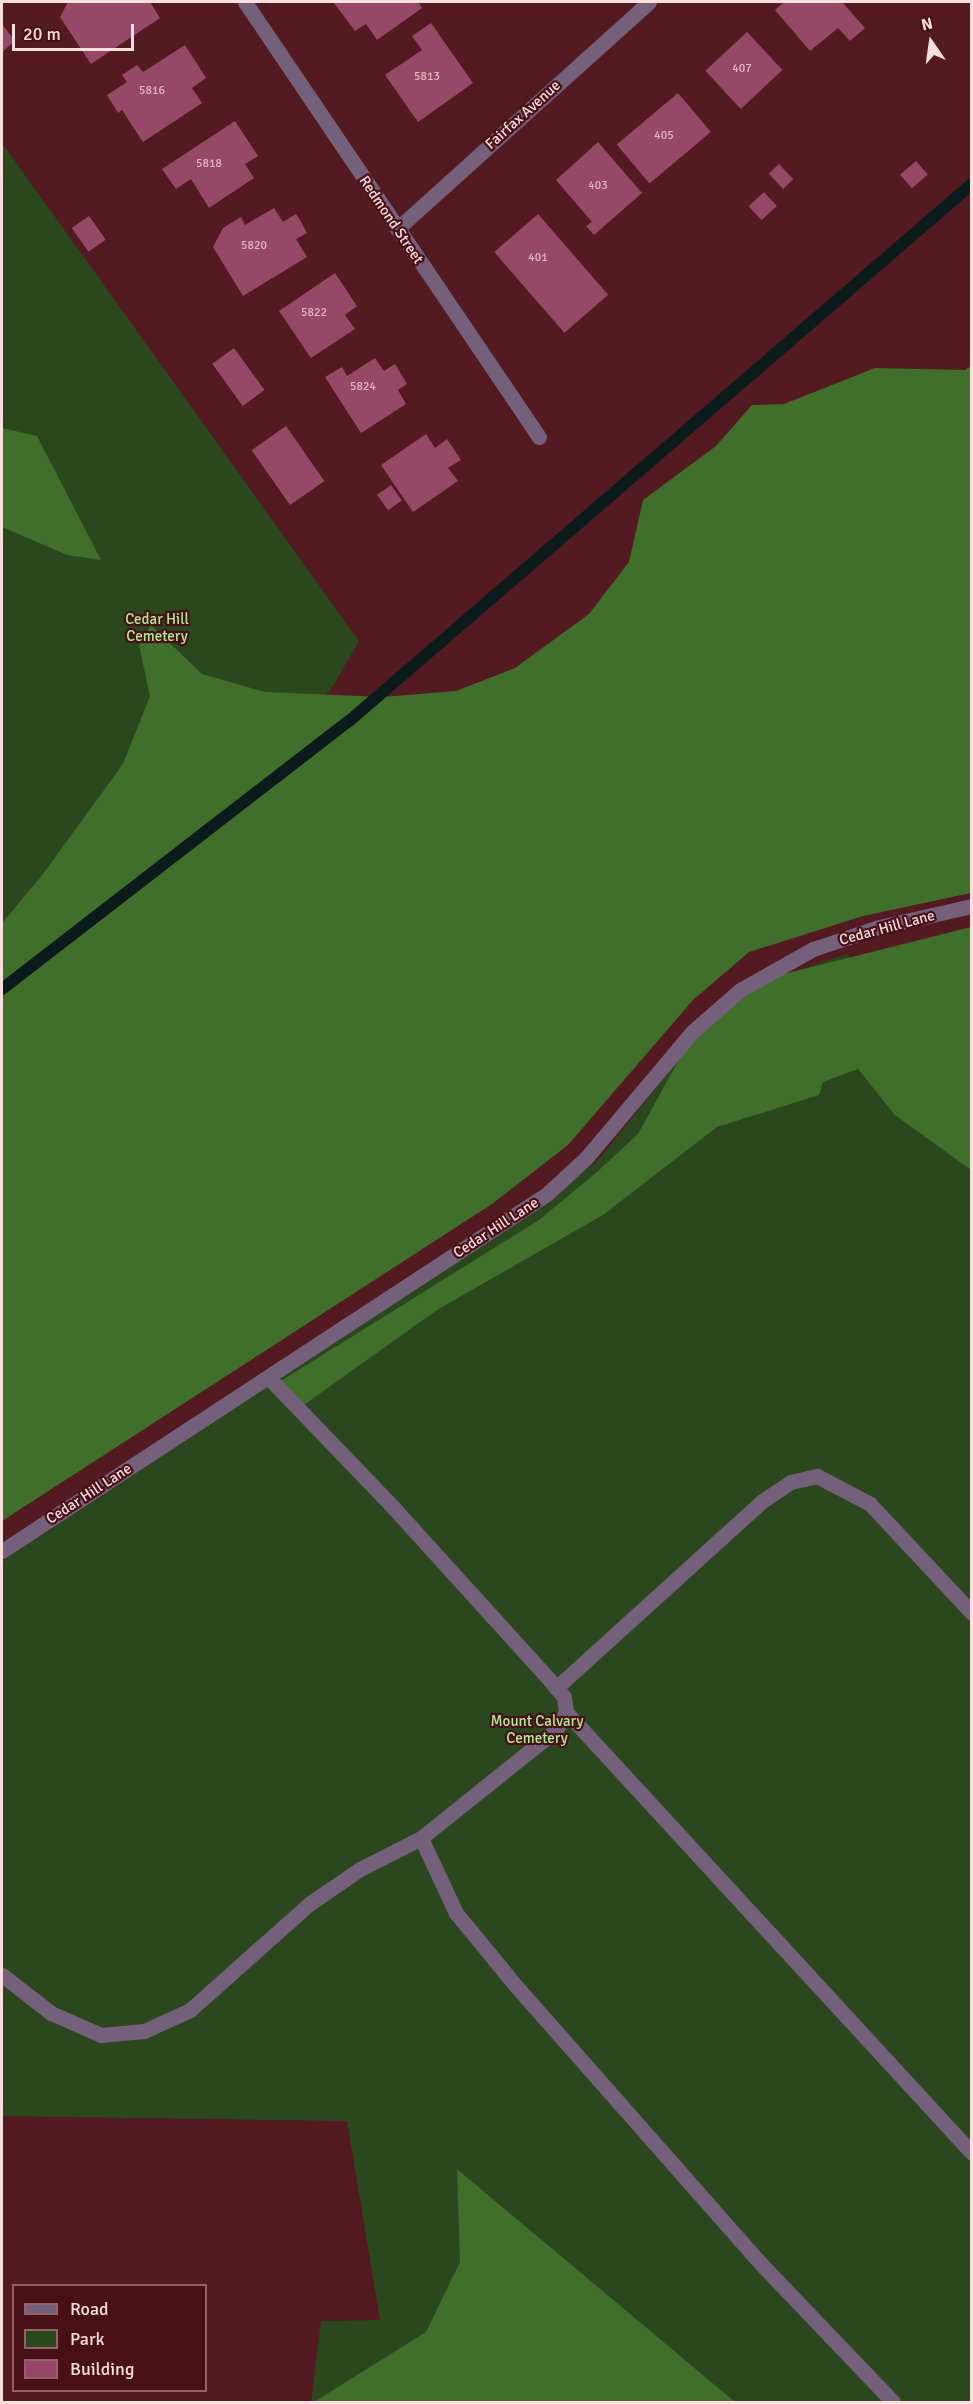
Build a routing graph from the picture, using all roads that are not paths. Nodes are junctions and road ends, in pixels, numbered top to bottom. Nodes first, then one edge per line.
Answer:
1 (245, 2) edge
2 (649, 2) edge
3 (397, 229) junction
4 (539, 437) dead end
5 (972, 906) edge
6 (268, 1377) junction
7 (2, 1551) edge
8 (972, 1613) edge
9 (556, 1688) junction
10 (566, 1712) junction
11 (421, 1838) junction
12 (2, 1975) edge
13 (972, 2153) edge
14 (893, 2403) edge

1 - 3 street, Redmond Street
2 - 3 street, Fairfax Avenue
3 - 4 street, Redmond Street
5 - 6 street, Cedar Hill Lane
6 - 7 street, Cedar Hill Lane
6 - 9 street
8 - 9 street
9 - 10 street
10 - 11 street
10 - 13 street
11 - 12 street
11 - 14 street

